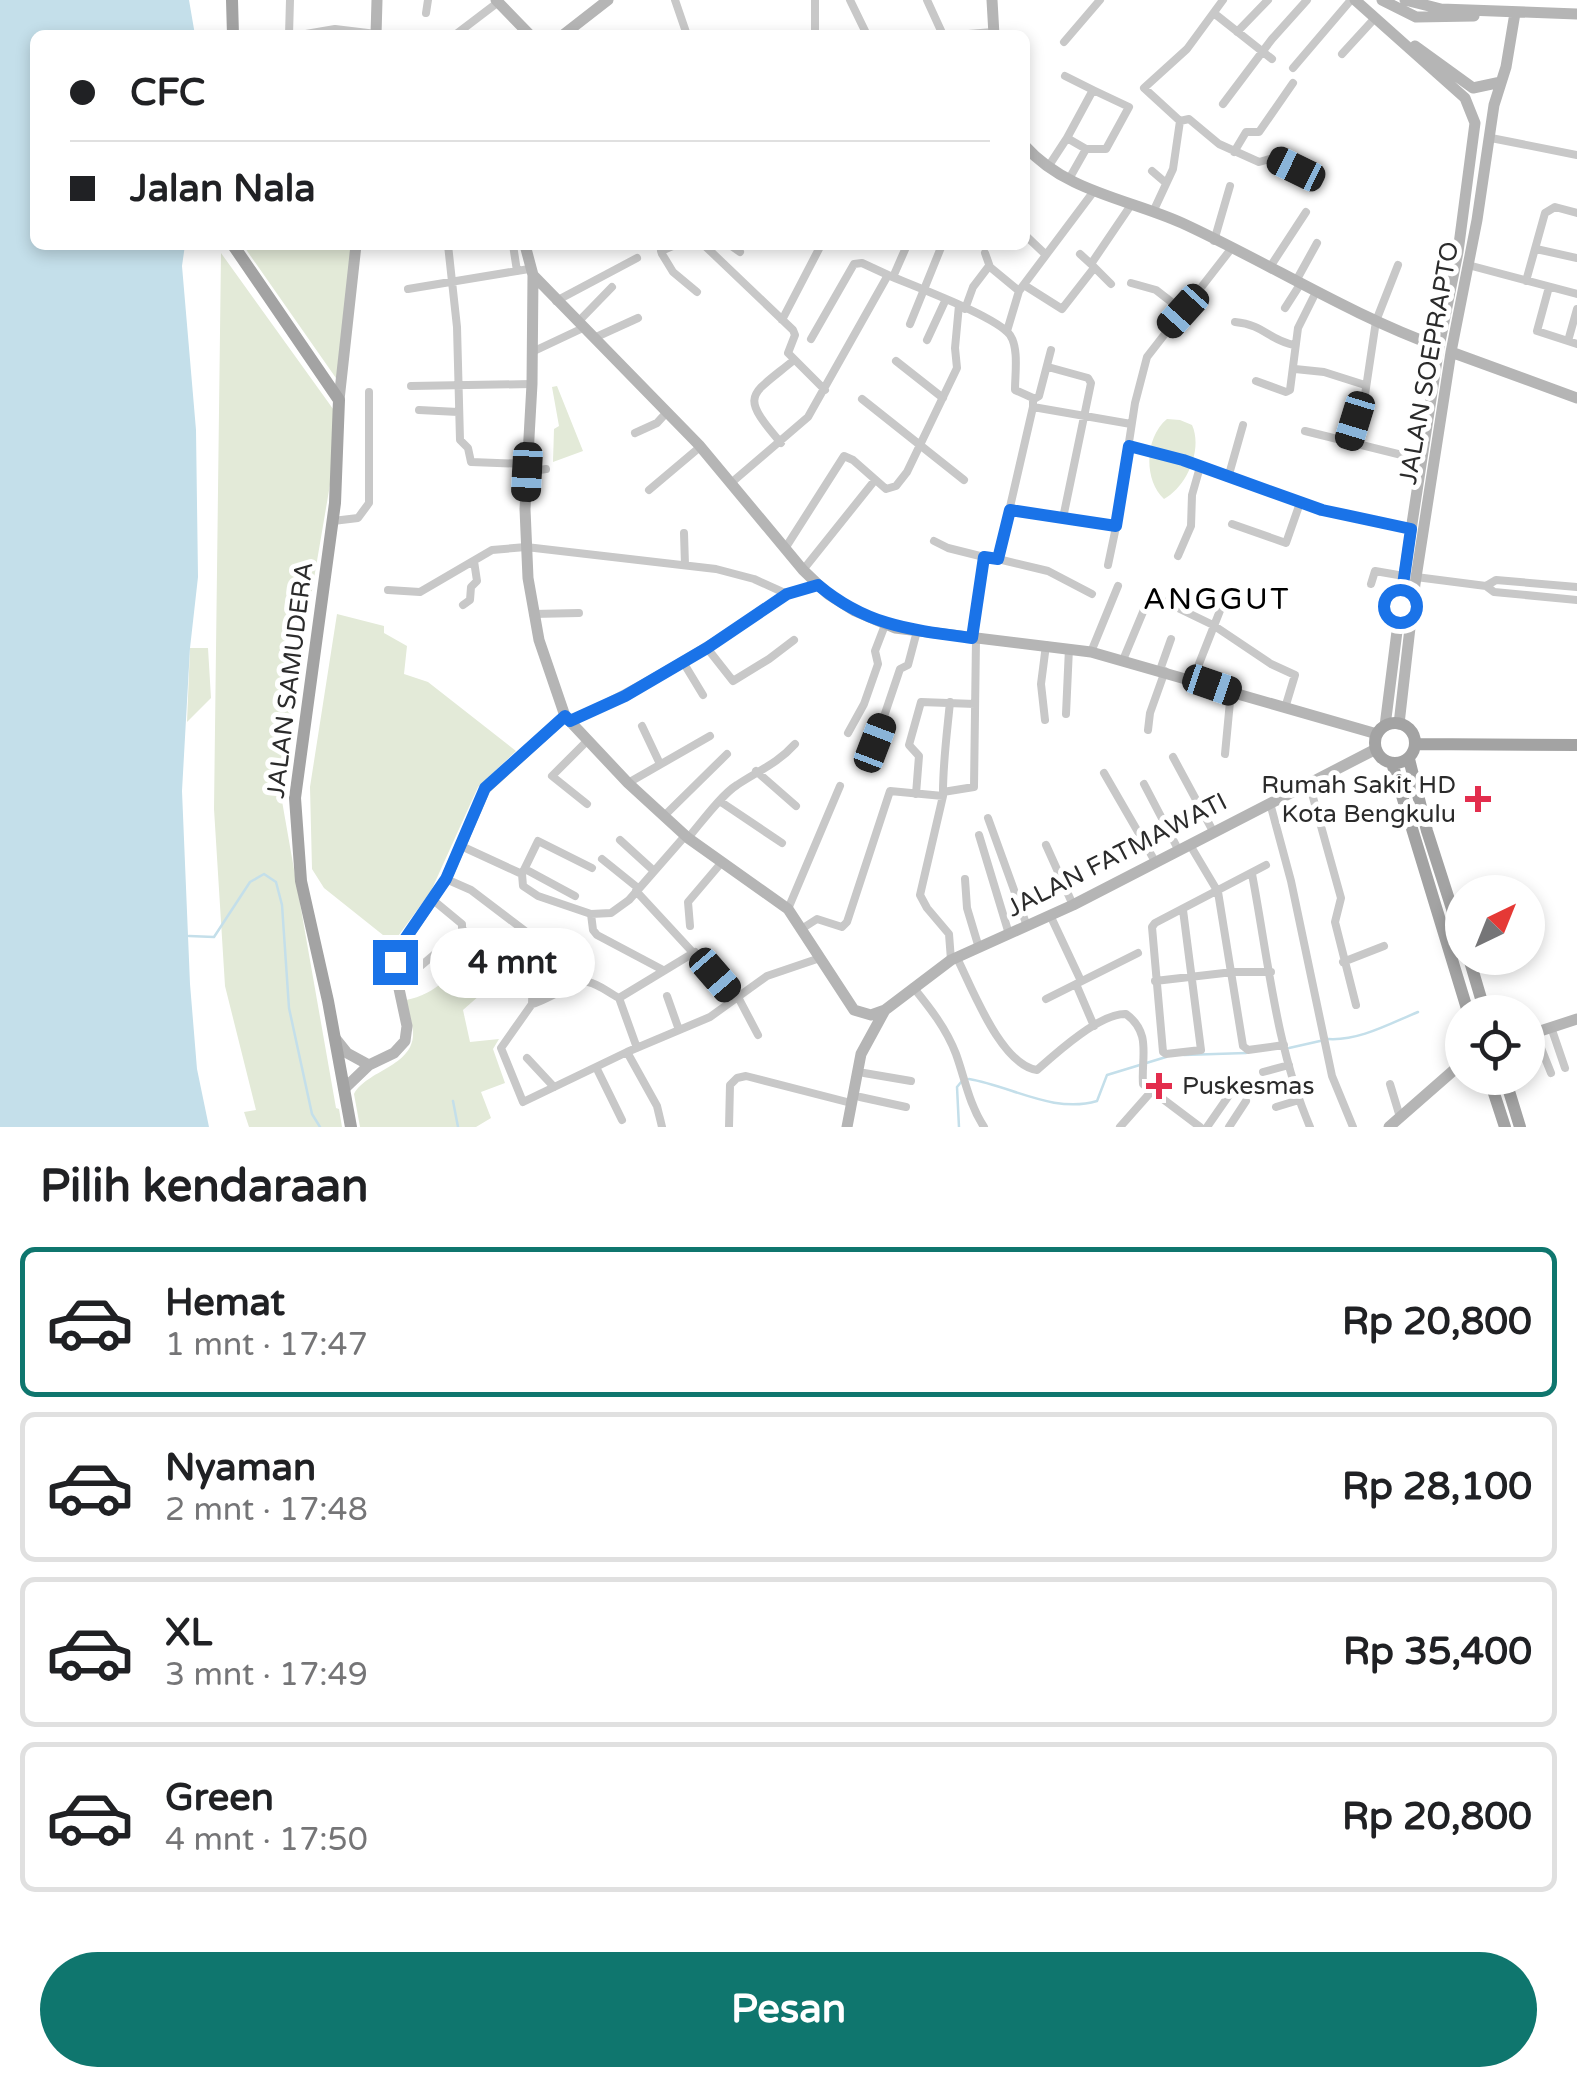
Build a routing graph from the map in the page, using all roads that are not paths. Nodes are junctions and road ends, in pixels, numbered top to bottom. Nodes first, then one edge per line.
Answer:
1 (232, 0) edge
2 (290, 0) edge
3 (377, 0) edge
4 (428, 0) edge
5 (608, 0) edge
6 (674, 0) edge
7 (816, 0) edge
8 (850, 0) edge
9 (926, 0) edge
10 (992, 0) edge
11 (1100, 0) edge
12 (1222, 0) edge
13 (1268, 0) edge
14 (1307, 0) edge
15 (1353, 0) edge
16 (1382, 0) edge
17 (1405, 0) edge
18 (496, 2) edge
19 (1516, 6) edge
20 (426, 12) dead end
21 (1419, 12) junction
22 (1215, 14) junction
23 (1577, 14) edge
24 (1375, 18) junction
25 (233, 30) edge
26 (290, 30) edge
27 (376, 30) edge
28 (461, 30) edge
29 (525, 30) edge
30 (569, 30) edge
31 (685, 30) edge
32 (814, 30) edge
33 (865, 30) edge
34 (940, 30) edge
35 (993, 30) edge
36 (1237, 32) junction
37 (1395, 36) junction
38 (1064, 42) dead end
39 (1263, 51) junction
40 (1342, 54) dead end
41 (1272, 59) dead end
42 (1293, 68) dead end
43 (1066, 76) dead end
44 (1501, 82) junction
45 (1293, 84) dead end
46 (1093, 90) junction
47 (1223, 104) dead end
48 (1180, 121) junction
49 (1067, 138) junction
50 (1491, 138) junction
51 (1086, 149) junction
52 (1030, 151) edge
53 (1234, 152) junction
54 (1577, 156) edge
55 (1048, 167) junction
56 (1296, 169) dead end
57 (1152, 171) dead end
58 (1068, 180) junction
59 (1166, 183) junction
60 (1230, 186) dead end
61 (1094, 191) junction
62 (1131, 205) junction
63 (1153, 212) junction
64 (1306, 212) dead end
65 (1577, 213) edge
66 (1030, 240) edge
67 (1214, 241) junction
68 (1317, 242) dead end
69 (1231, 249) junction
70 (1536, 249) junction
71 (236, 250) edge
72 (356, 250) edge
73 (449, 250) edge
74 (526, 250) edge
75 (663, 250) edge
76 (715, 250) edge
77 (737, 250) edge
78 (818, 250) edge
79 (903, 250) edge
80 (940, 250) edge
81 (740, 252) dead end
82 (985, 253) dead end
83 (1045, 254) junction
84 (1080, 254) dead end
85 (637, 258) dead end
86 (1577, 258) edge
87 (1398, 265) dead end
88 (1468, 265) junction
89 (989, 266) junction
90 (1092, 266) junction
91 (1270, 267) junction
92 (526, 272) junction
93 (890, 276) junction
94 (1526, 281) junction
95 (454, 282) junction
96 (1298, 282) junction
97 (1131, 283) dead end
98 (1110, 284) dead end
99 (1549, 286) junction
100 (612, 287) dead end
101 (1022, 288) junction
102 (408, 289) dead end
103 (923, 291) junction
104 (697, 292) dead end
105 (1316, 292) junction
106 (1577, 294) edge
107 (946, 299) junction
108 (556, 301) junction
109 (962, 307) junction
110 (1285, 308) dead end
111 (1577, 310) edge
112 (1183, 311) junction
113 (638, 318) dead end
114 (782, 320) junction
115 (1376, 320) junction
116 (1234, 322) dead end
117 (910, 324) dead end
118 (581, 325) junction
119 (1007, 330) junction
120 (594, 338) junction
121 (811, 339) dead end
122 (928, 340) dead end
123 (1573, 342) edge
124 (1294, 345) junction
125 (1051, 350) dead end
126 (1445, 350) junction
127 (532, 352) junction
128 (794, 360) junction
129 (896, 361) dead end
130 (1048, 367) junction
131 (1295, 369) junction
132 (1256, 381) dead end
133 (459, 384) junction
134 (532, 384) junction
135 (1365, 385) junction
136 (411, 386) dead end
137 (826, 390) junction
138 (369, 392) dead end
139 (943, 398) junction
140 (1577, 398) edge
141 (862, 399) dead end
142 (1033, 403) junction
143 (340, 406) junction
144 (419, 410) dead end
145 (458, 412) junction
146 (667, 412) junction
147 (1083, 417) junction
148 (1131, 424) junction
149 (1243, 425) dead end
150 (1306, 431) dead end
151 (635, 434) dead end
152 (1349, 440) junction
153 (781, 443) junction
154 (919, 446) junction
155 (1129, 446) junction
156 (700, 447) junction
157 (1422, 460) junction
158 (1200, 467) junction
159 (527, 468) junction
160 (546, 470) dead end
161 (1228, 478) junction
162 (875, 480) junction
163 (964, 480) dead end
164 (731, 483) junction
165 (649, 490) dead end
166 (1300, 503) junction
167 (1010, 510) junction
168 (1063, 518) junction
169 (333, 521) junction
170 (1232, 524) dead end
171 (1116, 526) junction
172 (1411, 529) junction
173 (684, 532) dead end
174 (934, 541) dead end
175 (526, 547) junction
176 (786, 547) junction
177 (1178, 556) dead end
178 (984, 557) junction
179 (998, 559) junction
180 (474, 561) junction
181 (685, 565) junction
182 (1108, 566) dead end
183 (803, 570) junction
184 (1410, 576) junction
185 (1371, 584) dead end
186 (818, 585) junction
187 (1118, 586) dead end
188 (1486, 586) junction
189 (1577, 588) edge
190 (388, 590) dead end
191 (787, 594) junction
192 (1092, 594) dead end
193 (1577, 600) edge
194 (1223, 603) dead end
195 (463, 605) dead end
196 (578, 613) dead end
197 (534, 614) junction
198 (885, 625) junction
199 (1214, 625) junction
200 (918, 631) junction
201 (974, 638) junction
202 (1170, 638) dead end
203 (794, 640) dead end
204 (1046, 645) junction
205 (707, 648) junction
206 (1069, 648) junction
207 (1091, 652) junction
208 (1123, 660) junction
209 (683, 662) junction
210 (1162, 670) junction
211 (1193, 679) junction
212 (1231, 692) junction
213 (703, 694) dead end
214 (950, 702) junction
215 (975, 704) junction
216 (1285, 708) junction
217 (1066, 714) dead end
218 (567, 718) junction
219 (1045, 720) dead end
220 (642, 726) dead end
221 (1387, 728) junction
222 (1148, 730) dead end
223 (848, 733) dead end
224 (710, 736) dead end
225 (588, 740) junction
226 (875, 743) dead end
227 (795, 744) dead end
228 (1415, 744) junction
229 (1577, 745) edge
230 (1376, 749) junction
231 (727, 754) dead end
232 (1225, 754) dead end
233 (1174, 757) dead end
234 (1409, 759) junction
235 (1392, 763) junction
236 (660, 764) junction
237 (756, 771) junction
238 (1104, 773) dead end
239 (628, 783) junction
240 (1310, 783) junction
241 (1144, 784) dead end
242 (840, 786) dead end
243 (916, 794) junction
244 (943, 794) junction
245 (720, 802) junction
246 (1270, 802) junction
247 (587, 804) dead end
248 (796, 806) dead end
249 (664, 816) junction
250 (988, 818) dead end
251 (1214, 833) junction
252 (979, 835) dead end
253 (686, 837) junction
254 (620, 840) dead end
255 (782, 843) dead end
256 (460, 844) junction
257 (1046, 845) dead end
258 (1184, 848) junction
259 (602, 859) dead end
260 (722, 862) junction
261 (1156, 863) junction
262 (1266, 866) dead end
263 (592, 868) dead end
264 (654, 871) junction
265 (523, 872) junction
266 (1252, 874) junction
267 (446, 879) junction
268 (965, 879) dead end
269 (1445, 887) edge
270 (637, 890) junction
271 (1218, 892) junction
272 (576, 896) dead end
273 (432, 900) junction
274 (1073, 904) junction
275 (788, 909) junction
276 (1183, 910) junction
277 (591, 914) junction
278 (1050, 915) junction
279 (690, 926) dead end
280 (1027, 926) junction
281 (803, 928) junction
282 (525, 931) dead end
283 (1009, 934) junction
284 (1384, 946) dead end
285 (979, 948) junction
286 (695, 952) junction
287 (436, 953) dead end
288 (1138, 953) dead end
289 (821, 958) junction
290 (954, 959) junction
291 (1343, 962) junction
292 (663, 970) junction
293 (1232, 972) junction
294 (1271, 972) junction
295 (533, 977) junction
296 (1192, 978) junction
297 (397, 979) junction
298 (1155, 981) junction
299 (1079, 982) junction
300 (576, 984) junction
301 (914, 987) junction
302 (1463, 995) edge
303 (667, 996) dead end
304 (736, 997) junction
305 (619, 998) junction
306 (1046, 999) dead end
307 (532, 1004) junction
308 (1356, 1005) dead end
309 (854, 1010) junction
310 (885, 1010) junction
311 (1577, 1019) edge
312 (1094, 1026) junction
313 (1551, 1027) junction
314 (1545, 1029) edge
315 (679, 1030) junction
316 (758, 1035) dead end
317 (336, 1038) junction
318 (867, 1046) junction
319 (1285, 1047) junction
320 (636, 1048) junction
321 (627, 1052) junction
322 (527, 1058) dead end
323 (1545, 1061) edge
324 (369, 1065) junction
325 (1290, 1065) junction
326 (596, 1067) junction
327 (1566, 1068) dead end
328 (1263, 1072) dead end
329 (864, 1073) junction
330 (1551, 1073) dead end
331 (1445, 1079) edge
332 (912, 1081) dead end
333 (1390, 1084) dead end
334 (554, 1087) junction
335 (344, 1089) junction
336 (1232, 1092) dead end
337 (1150, 1093) junction
338 (1495, 1095) edge
339 (1510, 1095) edge
340 (855, 1100) junction
341 (1299, 1100) junction
342 (1246, 1101) dead end
343 (906, 1107) dead end
344 (1276, 1107) dead end
345 (1400, 1117) junction
346 (622, 1120) dead end
347 (1127, 1125) edge
348 (351, 1127) edge
349 (662, 1127) edge
350 (730, 1127) edge
351 (850, 1127) edge
352 (984, 1127) edge
353 (1204, 1127) edge
354 (1229, 1127) edge
355 (1310, 1127) edge
356 (1353, 1127) edge
357 (1388, 1127) edge
358 (1505, 1127) edge
359 (1520, 1127) edge

1 - 25 main road
2 - 26 street
3 - 27 street
4 - 20 street
5 - 30 street
6 - 31 street
7 - 32 street
8 - 33 street
9 - 34 street
10 - 35 street
11 - 38 street
12 - 22 street
13 - 36 street
14 - 39 street
15 - 24 street
15 - 42 street
16 - 21 street
17 - 21 street
18 - 28 street
18 - 29 street
19 - 21 street
19 - 23 street
19 - 44 street, JALAN SOEPRAPTO
22 - 36 street
22 - 48 street
24 - 37 street
24 - 40 street
36 - 39 street
37 - 44 street
37 - 126 street, JALAN SOEPRAPTO
39 - 41 street
39 - 47 street
43 - 46 street
44 - 50 street, JALAN SOEPRAPTO
45 - 53 street
46 - 49 street
46 - 51 street
48 - 53 street
48 - 59 street
49 - 51 street
49 - 55 street
50 - 54 street
50 - 88 street, JALAN SOEPRAPTO
51 - 58 street
52 - 55 street
53 - 56 street
55 - 58 street
57 - 59 street
58 - 61 street
59 - 63 street
60 - 67 street
61 - 62 street
61 - 83 street
62 - 63 street
62 - 90 street
63 - 67 street
64 - 91 street
65 - 70 street
66 - 83 street
67 - 69 street
68 - 96 street
69 - 91 street
69 - 112 street
70 - 86 street
70 - 94 street
71 - 143 main road
72 - 143 street, JALAN SAMUDERA
73 - 95 street
74 - 92 street
75 - 104 street
76 - 114 street
77 - 81 street
78 - 114 street
79 - 93 street
80 - 103 street
82 - 89 street
83 - 101 street
84 - 90 street
85 - 108 street
87 - 115 street
88 - 94 street
88 - 126 street, JALAN SOEPRAPTO
89 - 101 street
89 - 109 street
90 - 98 street
90 - 101 street
91 - 96 street
92 - 95 street
92 - 108 street
92 - 127 street
93 - 103 street
93 - 121 street
93 - 137 street
94 - 99 street
95 - 102 street
95 - 133 street
96 - 105 street
96 - 110 street
97 - 112 street
99 - 106 street
99 - 123 street
100 - 118 street
101 - 119 street
103 - 107 street
103 - 117 street
105 - 115 street
105 - 124 street
107 - 109 street
107 - 122 street
108 - 118 street
109 - 119 street
109 - 139 street
111 - 123 street
112 - 148 street
113 - 120 street
114 - 128 street
115 - 126 street
115 - 135 street
116 - 124 street
118 - 120 street
118 - 127 street
119 - 142 street
120 - 146 street
124 - 131 street
125 - 130 street
126 - 140 street
126 - 157 street, JALAN SOEPRAPTO
126 - 184 street, JALAN SOEPRAPTO
127 - 134 street
128 - 137 street
128 - 153 street
129 - 139 street
130 - 142 street
130 - 147 street
131 - 132 street
131 - 135 street
133 - 134 street
133 - 136 street
133 - 145 street
134 - 159 street
135 - 152 street
137 - 153 street
138 - 169 street
139 - 154 street
141 - 154 street
142 - 147 street
142 - 167 street
143 - 169 main road, JALAN SAMUDERA
144 - 145 street
145 - 159 street
146 - 151 street
146 - 156 street
147 - 148 street
147 - 168 street
148 - 155 street
149 - 161 street
150 - 152 street
152 - 157 street
153 - 164 street
154 - 162 street
154 - 163 street
155 - 158 street
155 - 171 street
156 - 164 street
156 - 165 street
157 - 172 street, JALAN SOEPRAPTO
158 - 161 street
158 - 177 street
159 - 160 street
159 - 175 street
161 - 166 street
162 - 176 street
162 - 183 street
164 - 176 street
166 - 170 street
166 - 172 street
167 - 168 street
167 - 179 street
168 - 171 street
169 - 317 main road, JALAN SAMUDERA
171 - 182 street
172 - 184 street, JALAN SOEPRAPTO
173 - 181 street
174 - 178 street
175 - 180 street
175 - 181 street
175 - 197 street
176 - 183 street
178 - 179 street
178 - 201 street
179 - 192 street
180 - 190 street
180 - 195 street
181 - 191 street
183 - 186 street
184 - 185 street
184 - 188 street
184 - 221 street, JALAN SOEPRAPTO
186 - 191 street
186 - 198 street
187 - 207 street
188 - 189 street
188 - 193 street
191 - 205 street
194 - 199 street
196 - 197 street
197 - 218 street
198 - 200 street
198 - 223 street
199 - 208 street
199 - 211 street
199 - 216 street
200 - 201 street
200 - 226 street
201 - 204 street
201 - 215 street
202 - 210 street
203 - 205 street
204 - 206 street
204 - 219 street
205 - 209 street
206 - 207 street
206 - 217 street
207 - 208 street
208 - 210 street
209 - 213 street
209 - 218 street
210 - 211 street
210 - 222 street
211 - 212 street
212 - 216 street
212 - 232 street
214 - 215 street
214 - 243 street
214 - 244 street
215 - 244 street
216 - 221 street
218 - 225 street
218 - 256 street
220 - 236 street
221 - 228 main road
221 - 230 main road
224 - 236 street
225 - 239 street
225 - 247 street
227 - 237 street
228 - 229 main road
228 - 234 main road
230 - 235 main road
230 - 240 street, JALAN FATMAWATI
231 - 249 street
233 - 251 street
234 - 235 main road
234 - 269 main road
235 - 302 main road
236 - 239 street
237 - 245 street
237 - 248 street
238 - 261 street
239 - 249 street
240 - 246 street, JALAN FATMAWATI
240 - 291 street
241 - 258 street
242 - 275 street
243 - 244 street
243 - 281 street
244 - 290 street
245 - 253 street
245 - 255 street
246 - 251 street, JALAN FATMAWATI
246 - 356 street
249 - 253 street
250 - 280 street
251 - 258 street, JALAN FATMAWATI
252 - 283 street
253 - 260 street
253 - 264 street
254 - 264 street
256 - 265 street
256 - 267 street
257 - 274 street
258 - 261 street, JALAN FATMAWATI
258 - 271 street
259 - 270 street
260 - 275 street
260 - 279 street
261 - 274 street, JALAN FATMAWATI
262 - 266 street
263 - 265 street
264 - 270 street
265 - 272 street
265 - 277 street
266 - 271 street
266 - 294 street
267 - 273 street
267 - 282 street
268 - 285 street
270 - 277 street
270 - 286 street
271 - 276 street
271 - 293 street
273 - 295 street
273 - 297 street
274 - 278 street, JALAN FATMAWATI
275 - 281 street
276 - 296 street
276 - 298 street
277 - 292 street
278 - 280 street, JALAN FATMAWATI
278 - 299 street
280 - 283 street, JALAN FATMAWATI
281 - 289 street
283 - 285 street, JALAN FATMAWATI
284 - 291 street
285 - 290 street, JALAN FATMAWATI
286 - 292 street
286 - 304 street
287 - 297 street
288 - 299 street
289 - 304 street
289 - 309 street
290 - 301 street, JALAN FATMAWATI
290 - 312 street
291 - 308 street
292 - 305 street
293 - 294 street
293 - 296 street
293 - 319 street
294 - 319 street
295 - 300 street
295 - 307 street
296 - 298 street
296 - 298 street
297 - 324 street
299 - 306 street
299 - 312 street
300 - 305 street
300 - 307 street
301 - 310 street, JALAN FATMAWATI
301 - 352 street
303 - 315 street
304 - 315 street
304 - 316 street
305 - 320 street
307 - 334 street
309 - 310 street
309 - 318 street
310 - 318 street
311 - 313 street
312 - 337 street
313 - 314 street
313 - 327 street
315 - 320 street
317 - 324 street
317 - 335 main road, JALAN SAMUDERA
318 - 329 street
318 - 340 street
319 - 325 street
320 - 321 street
321 - 326 street
321 - 349 street
322 - 334 street
323 - 330 street
324 - 335 street
325 - 328 street
325 - 341 street
326 - 334 street
326 - 346 street
329 - 332 street
329 - 340 street
331 - 345 street
333 - 345 street
335 - 348 main road, JALAN SAMUDERA
336 - 353 street
337 - 347 street
337 - 353 street
338 - 358 main road
339 - 359 main road
340 - 343 street
340 - 350 street
340 - 351 street
341 - 344 street
341 - 355 street
342 - 354 street
345 - 357 street

